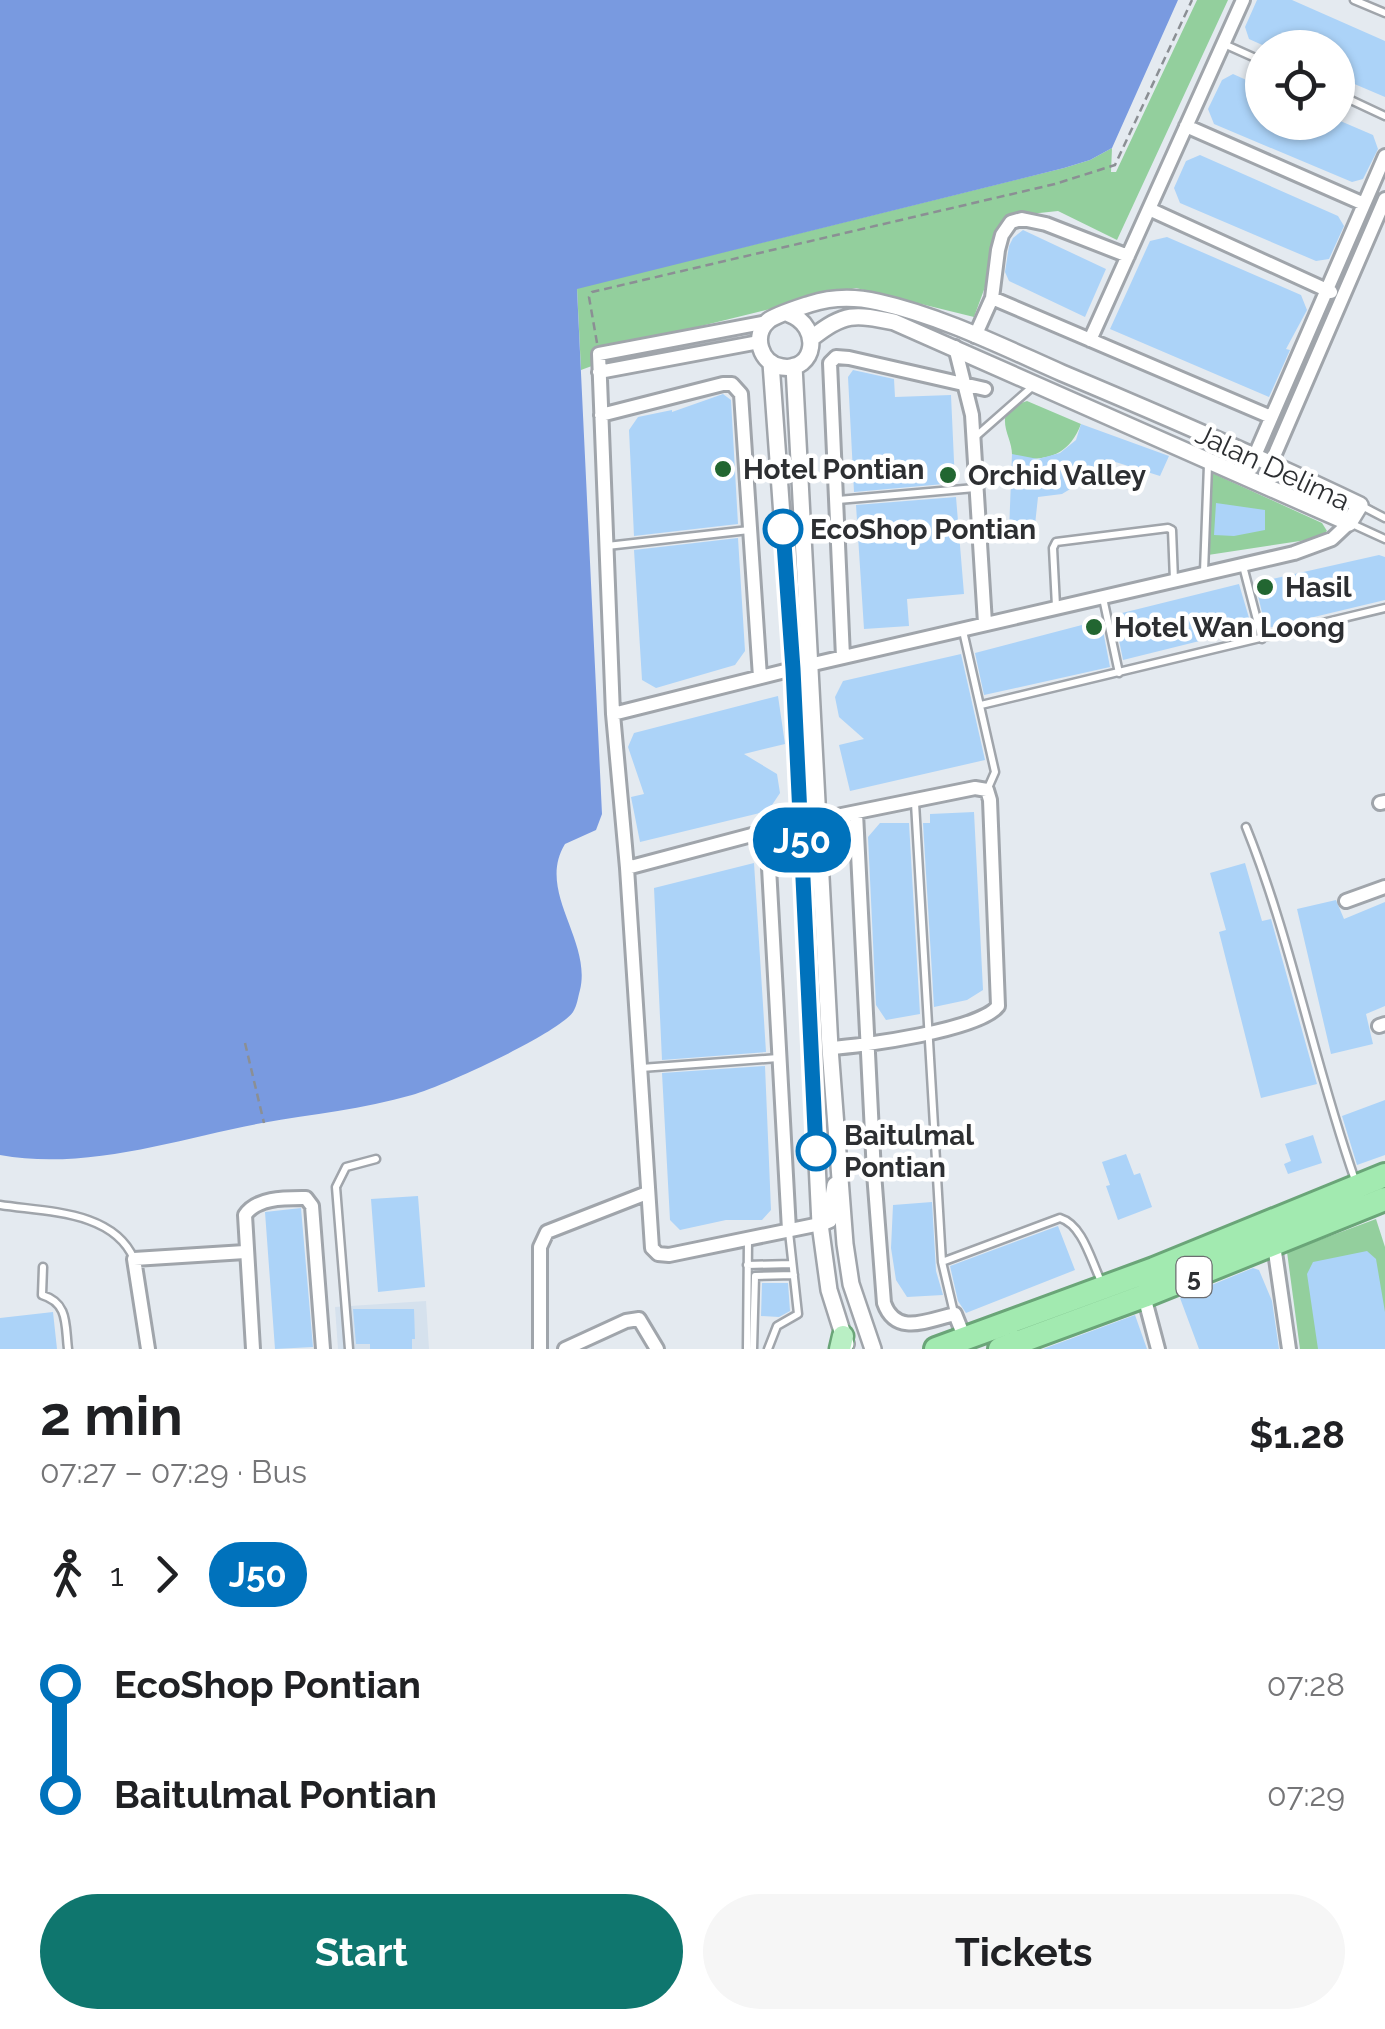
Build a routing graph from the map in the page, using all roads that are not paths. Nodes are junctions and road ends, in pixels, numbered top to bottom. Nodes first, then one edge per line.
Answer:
1 (1243, 0) edge
2 (1354, 0) edge
3 (1385, 13) edge
4 (1223, 43) junction
5 (1245, 53) edge
6 (1355, 102) edge
7 (1385, 116) edge
8 (1186, 126) junction
9 (1385, 156) edge
10 (1385, 199) edge
11 (1364, 204) junction
12 (1148, 210) junction
13 (1128, 256) junction
14 (1326, 290) junction
15 (1343, 297) junction
16 (992, 298) junction
17 (789, 314) junction
18 (767, 322) junction
19 (975, 336) junction
20 (812, 338) junction
21 (1090, 340) junction
22 (759, 342) junction
23 (956, 347) junction
24 (771, 363) junction
25 (794, 366) junction
26 (1010, 371) junction
27 (599, 372) junction
28 (964, 383) junction
29 (1036, 383) junction
30 (985, 389) junction
31 (601, 414) junction
32 (972, 415) junction
33 (1272, 417) junction
34 (973, 439) junction
35 (1255, 455) junction
36 (1208, 460) junction
37 (1272, 463) junction
38 (1246, 476) junction
39 (1262, 484) junction
40 (976, 488) junction
41 (834, 501) junction
42 (1360, 506) junction
43 (1385, 518) edge
44 (1349, 523) junction
45 (750, 530) junction
46 (1385, 539) edge
47 (606, 546) junction
48 (1243, 565) junction
49 (1204, 574) junction
50 (1174, 581) junction
51 (1102, 597) junction
52 (1056, 607) junction
53 (1385, 608) edge
54 (985, 623) junction
55 (963, 630) junction
56 (1262, 639) junction
57 (842, 658) junction
58 (801, 667) junction
59 (1119, 674) junction
60 (760, 677) junction
61 (982, 705) junction
62 (613, 714) junction
63 (987, 790) junction
64 (915, 800) junction
65 (856, 813) junction
66 (809, 821) junction
67 (1246, 827) dead end
68 (767, 831) junction
69 (627, 868) junction
70 (1385, 887) edge
71 (1346, 901) dead end
72 (927, 1032) junction
73 (870, 1045) junction
74 (830, 1048) junction
75 (779, 1058) junction
76 (639, 1068) junction
77 (839, 1150) junction
78 (376, 1159) dead end
79 (1385, 1176) edge
80 (1357, 1186) junction
81 (647, 1193) junction
82 (1384, 1203) edge
83 (0, 1205) edge
84 (820, 1224) junction
85 (788, 1230) junction
86 (748, 1238) junction
87 (1274, 1245) junction
88 (245, 1252) junction
89 (134, 1259) junction
90 (942, 1262) junction
91 (748, 1264) junction
92 (792, 1264) junction
93 (43, 1267) dead end
94 (794, 1275) junction
95 (1104, 1287) junction
96 (1144, 1296) junction
97 (955, 1314) junction
98 (965, 1339) junction
99 (870, 1342) edge
100 (844, 1345) edge
101 (68, 1349) edge
102 (148, 1349) edge
103 (253, 1349) edge
104 (322, 1349) edge
105 (348, 1349) edge
106 (540, 1349) edge
107 (565, 1349) edge
108 (656, 1349) edge
109 (750, 1349) edge
110 (768, 1349) edge
111 (886, 1349) edge
112 (936, 1349) edge
113 (1000, 1349) edge
114 (1158, 1349) edge
115 (1289, 1349) edge

1 - 4 street
2 - 3 lane
4 - 5 lane
4 - 8 street
6 - 7 lane
8 - 11 street
8 - 12 street
9 - 11 street
10 - 15 street
11 - 14 street
12 - 13 street
12 - 14 street
13 - 16 street
13 - 21 street
14 - 15 street
14 - 33 street
15 - 37 street
16 - 19 street
16 - 21 street
17 - 18 street
17 - 19 street, Jalan Delima
17 - 20 street
18 - 22 street
18 - 27 street
19 - 35 street, Jalan Delima
20 - 23 street, Jalan Delima
20 - 25 street
21 - 33 street
22 - 24 street
22 - 27 street
23 - 26 street, Jalan Delima
23 - 28 street
24 - 25 street
24 - 58 street
25 - 58 street
26 - 29 street, Jalan Delima
26 - 30 street
27 - 31 street
28 - 30 street
28 - 32 street
28 - 41 street
29 - 34 lane
29 - 36 street, Jalan Delima
30 - 32 street
31 - 45 street
31 - 47 street
32 - 34 street
33 - 35 street
34 - 40 street
35 - 37 street, Jalan Delima
35 - 38 street
36 - 38 street, Jalan Delima
36 - 49 lane
37 - 39 street
37 - 42 street, Jalan Delima
38 - 39 street, Jalan Delima
39 - 44 street, Jalan Delima
40 - 41 lane
40 - 54 street
41 - 57 street
42 - 43 lane
42 - 44 street, Jalan Delima
44 - 46 lane
44 - 48 street
45 - 47 lane
45 - 60 street
47 - 62 street
48 - 49 street
48 - 56 lane
49 - 50 street
50 - 51 street
50 - 52 lane
51 - 52 street
51 - 59 lane
52 - 54 street
53 - 56 lane
54 - 55 street
55 - 57 street
55 - 61 lane
56 - 59 lane
57 - 58 street
58 - 60 street
58 - 66 street
59 - 61 lane
60 - 62 street
61 - 63 lane
62 - 69 street
63 - 64 street
63 - 72 street
64 - 65 street
64 - 72 lane
65 - 66 street
65 - 73 street
66 - 68 street
66 - 74 street
66 - 84 street
67 - 80 lane
68 - 69 street
68 - 75 street
69 - 76 street
70 - 71 street
72 - 73 street
72 - 90 lane
73 - 74 street
73 - 97 street
74 - 77 street
75 - 76 lane
75 - 85 street
76 - 81 street
77 - 84 street
77 - 99 street
78 - 105 lane
79 - 80 highway, 5
80 - 95 highway, 5
81 - 86 street
81 - 106 street
82 - 87 highway, 5
83 - 89 lane
84 - 85 street
84 - 100 street
85 - 86 street
85 - 92 lane
86 - 91 lane
87 - 96 highway, 5
87 - 115 street
88 - 89 street
88 - 103 street
88 - 104 street
89 - 102 street
90 - 95 lane
90 - 97 lane
91 - 92 lane
91 - 109 lane
92 - 94 lane
93 - 101 lane
94 - 109 lane
94 - 110 lane
95 - 98 highway, 5
96 - 113 highway, 5
96 - 114 street
97 - 98 street
98 - 112 highway, 5
99 - 111 street
107 - 108 street

